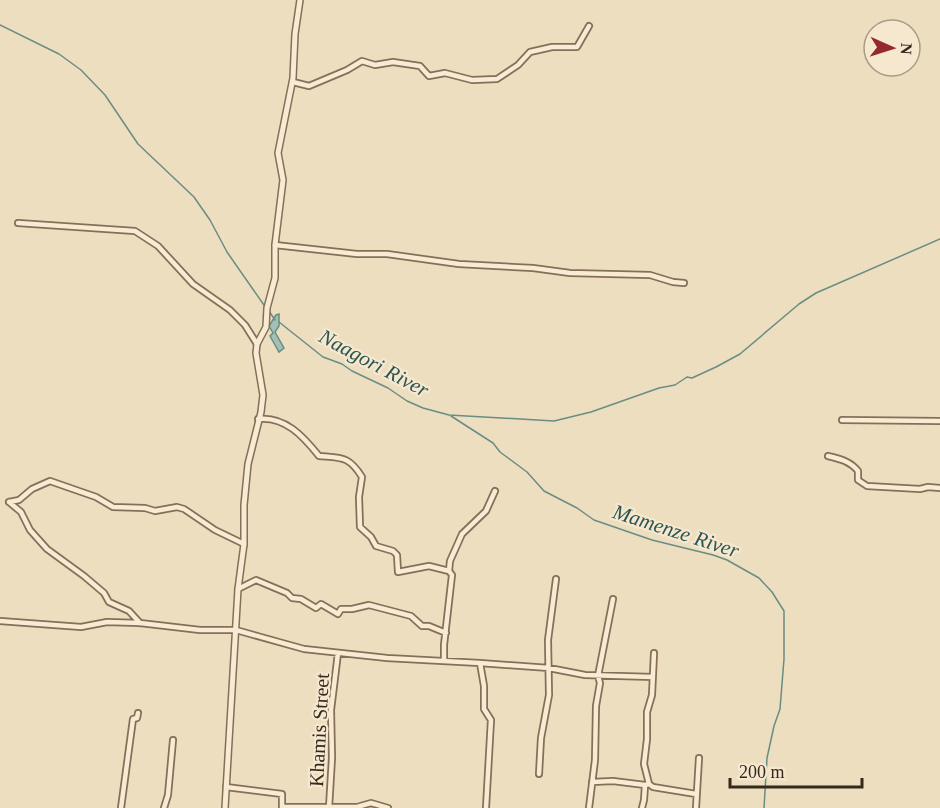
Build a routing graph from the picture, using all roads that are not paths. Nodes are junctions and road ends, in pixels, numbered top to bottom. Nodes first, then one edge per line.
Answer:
1 (300, 0) edge
2 (589, 26) dead end
3 (293, 82) junction
4 (18, 223) dead end
5 (275, 245) junction
6 (684, 283) dead end
7 (257, 344) junction
8 (258, 419) junction
9 (842, 420) dead end
10 (940, 421) edge
11 (828, 456) dead end
12 (940, 488) edge
13 (495, 491) dead end
14 (244, 544) junction
15 (449, 571) junction
16 (556, 579) dead end
17 (238, 589) junction
18 (613, 599) dead end
19 (0, 621) edge
20 (140, 623) junction
21 (237, 630) junction
22 (446, 633) junction
23 (654, 652) dead end
24 (338, 653) junction
25 (444, 660) junction
26 (480, 663) junction
27 (549, 668) junction
28 (598, 676) junction
29 (653, 677) junction
30 (138, 713) dead end
31 (173, 740) dead end
32 (699, 758) dead end
33 (539, 774) dead end
34 (592, 782) junction
35 (647, 784) junction
36 (226, 787) junction
37 (696, 794) junction
38 (329, 807) edge
39 (120, 808) edge
40 (164, 808) edge
41 (225, 808) edge
42 (388, 808) edge
43 (486, 808) edge
44 (589, 808) edge
45 (642, 808) edge
46 (696, 808) edge

1 - 3 street
2 - 3 street
3 - 5 street
4 - 7 street
5 - 6 street
5 - 7 street
7 - 8 street
8 - 14 street
8 - 15 street
9 - 10 street
11 - 12 street
13 - 15 street
14 - 17 street
14 - 20 street
15 - 22 street
16 - 27 street
17 - 21 street
17 - 22 street
18 - 28 street
19 - 20 street
20 - 21 street
21 - 24 street
21 - 36 street
22 - 25 street
23 - 29 street
24 - 25 street
24 - 38 street, Khamis Street
25 - 26 street
26 - 27 street
26 - 43 street
27 - 28 street
27 - 33 street
28 - 29 street
28 - 34 street
29 - 35 street
30 - 39 street
31 - 40 street
32 - 37 street
34 - 35 street
34 - 44 street
35 - 37 street
35 - 45 street
36 - 38 street
36 - 41 street
37 - 46 street
38 - 42 street

